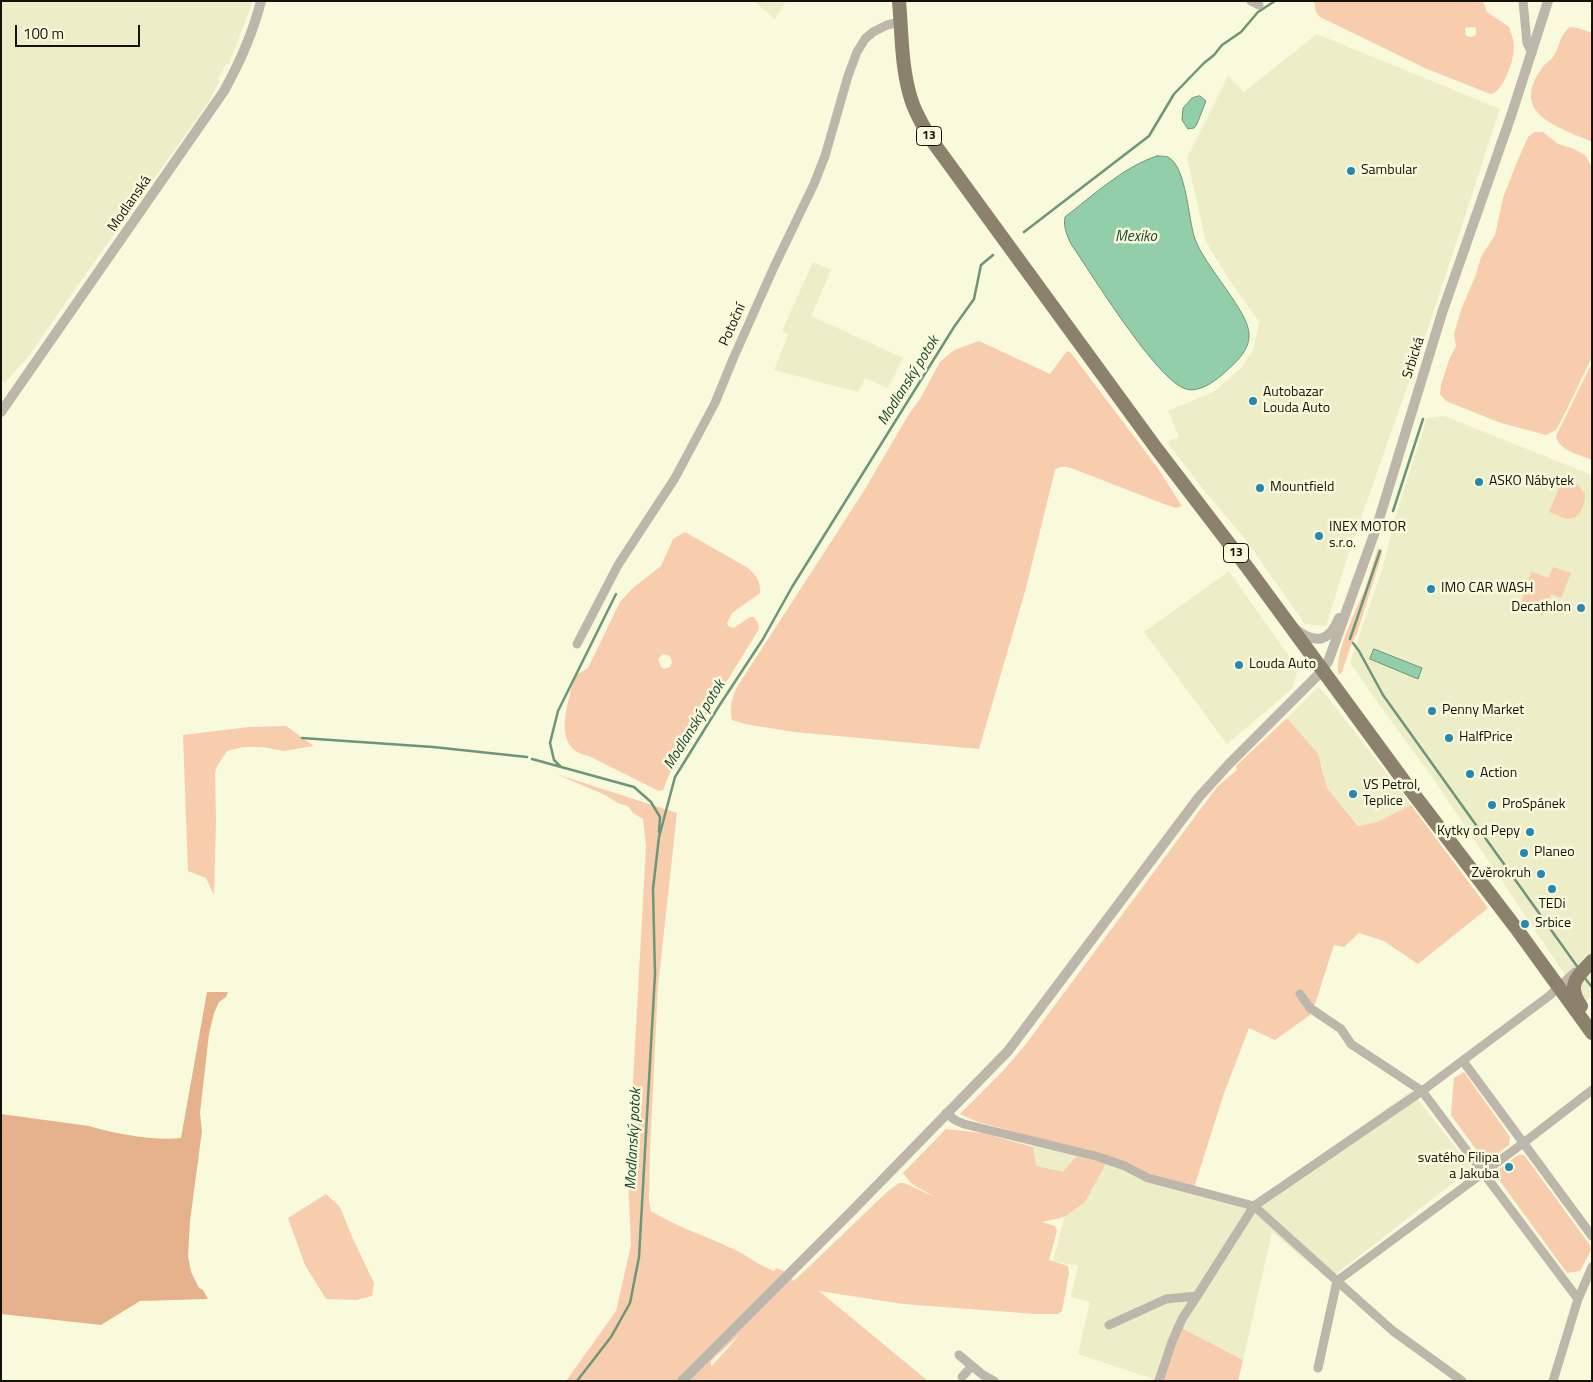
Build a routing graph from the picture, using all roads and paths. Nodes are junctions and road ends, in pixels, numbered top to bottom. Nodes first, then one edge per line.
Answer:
1 (261, 1) edge
2 (899, 1) edge
3 (1523, 1) edge
4 (1548, 1) edge
5 (900, 22) junction
6 (1532, 52) junction
7 (1, 412) edge
8 (1354, 594) junction
9 (1286, 621) junction
10 (577, 644) dead end
11 (1322, 671) junction
12 (1592, 961) edge
13 (1575, 972) dead end
14 (1559, 987) junction
15 (1300, 994) dead end
16 (1592, 1021) edge
17 (1592, 1033) edge
18 (1463, 1061) junction
19 (1592, 1090) edge
20 (1422, 1091) junction
21 (946, 1113) junction
22 (1522, 1144) junction
23 (1484, 1173) junction
24 (1254, 1206) junction
25 (1592, 1236) edge
26 (1592, 1267) edge
27 (1337, 1281) junction
28 (1198, 1296) junction
29 (1578, 1299) junction
30 (1109, 1326) dead end
31 (959, 1355) dead end
32 (972, 1366) junction
33 (1318, 1368) dead end
34 (962, 1377) dead end
35 (682, 1381) edge
36 (994, 1381) edge
37 (1159, 1381) edge
38 (1462, 1381) edge
39 (1553, 1381) edge

1 - 7 street, Modlanská
2 - 5 main road, 13
3 - 6 street
4 - 6 street, Srbická
5 - 9 main road, 13
5 - 10 street, Potoční
6 - 8 street, Srbická
8 - 9 street
8 - 11 street, Srbická
9 - 11 main road, 13
11 - 14 main road, 13
11 - 21 street, Srbická
12 - 16 main road
13 - 14 street
14 - 17 main road, 13
14 - 18 street
15 - 20 street
18 - 20 street
18 - 22 street
19 - 22 street
20 - 23 street
20 - 24 street
21 - 24 street
21 - 35 street, Srbická
22 - 23 street
22 - 25 street
23 - 27 street
23 - 29 street
24 - 27 street
24 - 28 street
26 - 29 street
27 - 33 street
27 - 38 street
28 - 30 street
28 - 37 street
29 - 39 street
31 - 32 street
32 - 34 street
32 - 36 street

